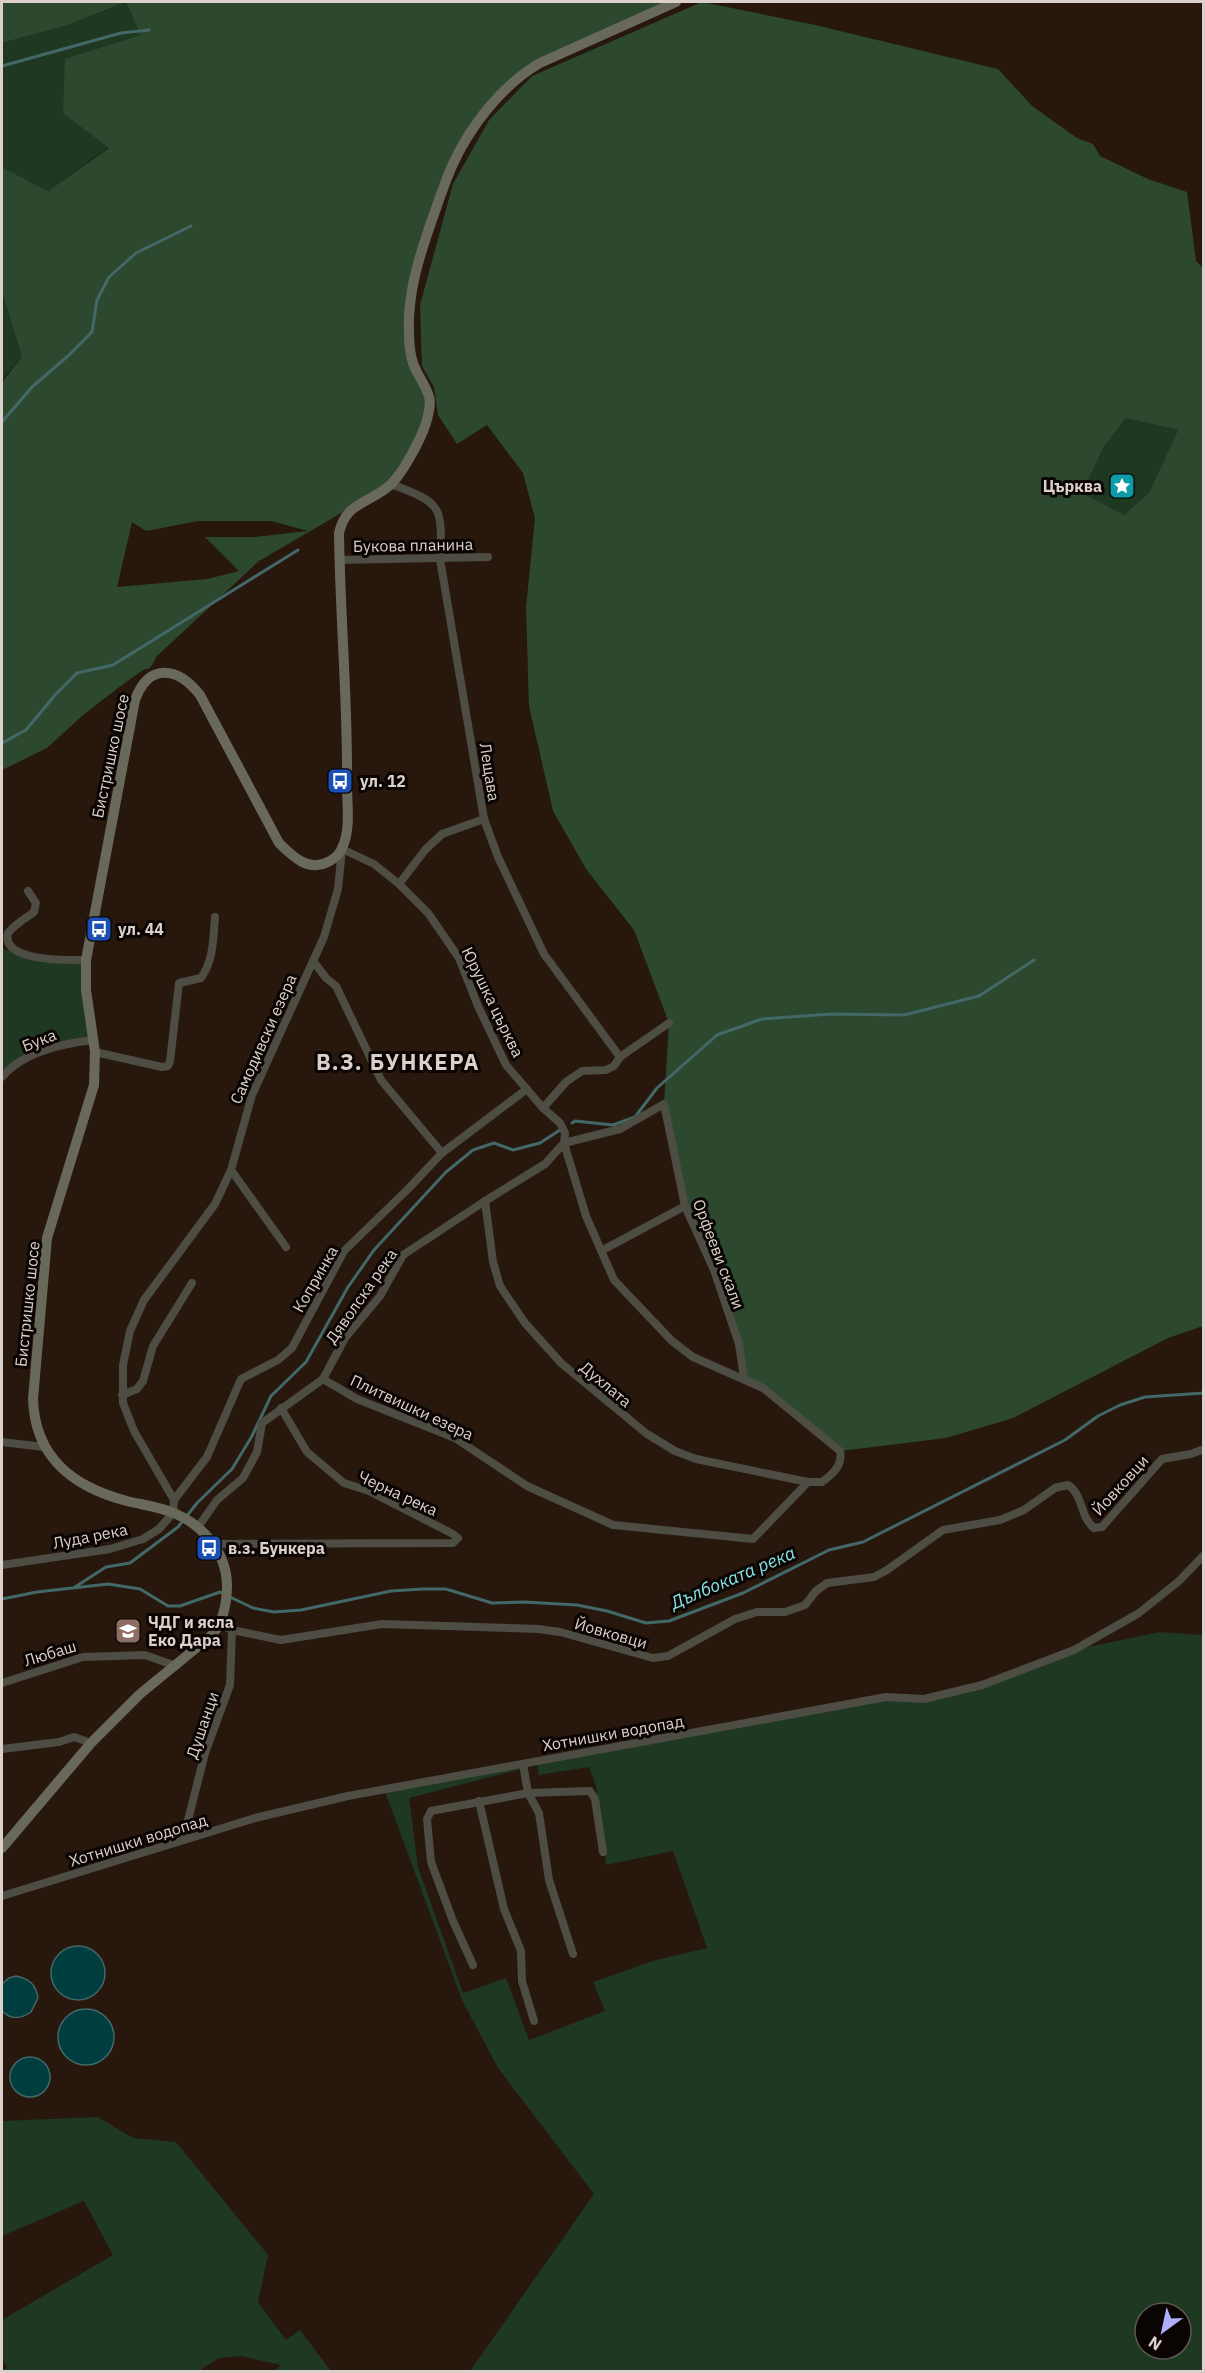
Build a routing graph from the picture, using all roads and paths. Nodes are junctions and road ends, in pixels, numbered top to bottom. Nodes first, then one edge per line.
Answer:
1 (676, 2) edge
2 (391, 484) junction
3 (488, 557) dead end
4 (440, 559) junction
5 (339, 561) junction
6 (484, 819) junction
7 (342, 849) junction
8 (399, 884) junction
9 (28, 891) dead end
10 (214, 917) dead end
11 (86, 960) junction
12 (313, 962) junction
13 (669, 1023) dead end
14 (92, 1040) junction
15 (95, 1052) junction
16 (620, 1056) junction
17 (2, 1077) edge
18 (526, 1089) junction
19 (543, 1108) junction
20 (564, 1143) junction
21 (442, 1153) junction
22 (231, 1170) junction
23 (484, 1201) junction
24 (685, 1206) junction
25 (286, 1247) dead end
26 (601, 1251) junction
27 (192, 1283) dead end
28 (744, 1378) junction
29 (323, 1379) junction
30 (122, 1395) junction
31 (281, 1408) junction
32 (2, 1442) edge
33 (44, 1447) junction
34 (1203, 1449) edge
35 (808, 1482) junction
36 (174, 1500) junction
37 (173, 1513) junction
38 (198, 1527) junction
39 (213, 1544) junction
40 (1203, 1555) edge
41 (2, 1565) edge
42 (221, 1624) junction
43 (232, 1630) junction
44 (177, 1666) junction
45 (2, 1683) edge
46 (91, 1743) junction
47 (2, 1749) edge
48 (523, 1764) junction
49 (528, 1793) junction
50 (479, 1801) junction
51 (183, 1840) junction
52 (2, 1848) edge
53 (603, 1852) dead end
54 (2, 1896) edge
55 (573, 1954) dead end
56 (473, 1965) dead end
57 (534, 2020) dead end

1 - 2 street
2 - 4 street, Лещава
2 - 5 street
3 - 4 street, Букова планина
4 - 5 street, Букова планина
4 - 6 street, Лещава
5 - 7 street
6 - 8 street
6 - 16 street, Лещава
7 - 8 street, Юрушка църква
7 - 11 street, Бистришко шосе
7 - 12 street, Самодивски езера
8 - 18 street, Юрушка църква
9 - 11 street
10 - 15 street
11 - 14 street, Бистришко шосе
12 - 21 street
12 - 22 street, Самодивски езера
13 - 16 street
14 - 15 street, Бистришко шосе
14 - 17 street, Бука
15 - 33 street, Бистришко шосе
16 - 19 street
18 - 19 street, Юрушка църква
18 - 21 street, Копринка
19 - 20 street, Юрушка църква
20 - 23 street, Дяволска река
20 - 24 street, Орфееви скали
20 - 26 street, Юрушка църква
21 - 36 street, Копринка
22 - 25 street
22 - 30 street, Самодивски езера
23 - 29 street, Дяволска река
23 - 35 street, Духлата
24 - 26 street
24 - 28 street, Орфееви скали
26 - 28 street, Юрушка църква
27 - 30 street
28 - 35 street, Юрушка църква
29 - 31 street, Дяволска река
29 - 35 street, Плитвишки езера
30 - 36 street, Самодивски езера
31 - 38 street, Дяволска река
31 - 39 street, Черна река
32 - 33 street
33 - 37 street, Бистришко шосе
34 - 43 street, Йовковци
36 - 37 street
37 - 38 street, Бистришко шосе
37 - 41 street, Луда река
38 - 39 street, Бистришко шосе
39 - 42 street, Бистришко шосе
40 - 48 street, Хотнишки водопад
42 - 43 street
42 - 44 street
43 - 51 street, Душанци
44 - 45 street, Любаш
44 - 46 street
46 - 47 street
46 - 52 street
48 - 49 street
48 - 51 street, Хотнишки водопад
49 - 50 street
49 - 53 street
49 - 55 street
50 - 56 street
50 - 57 street
51 - 54 street, Хотнишки водопад

